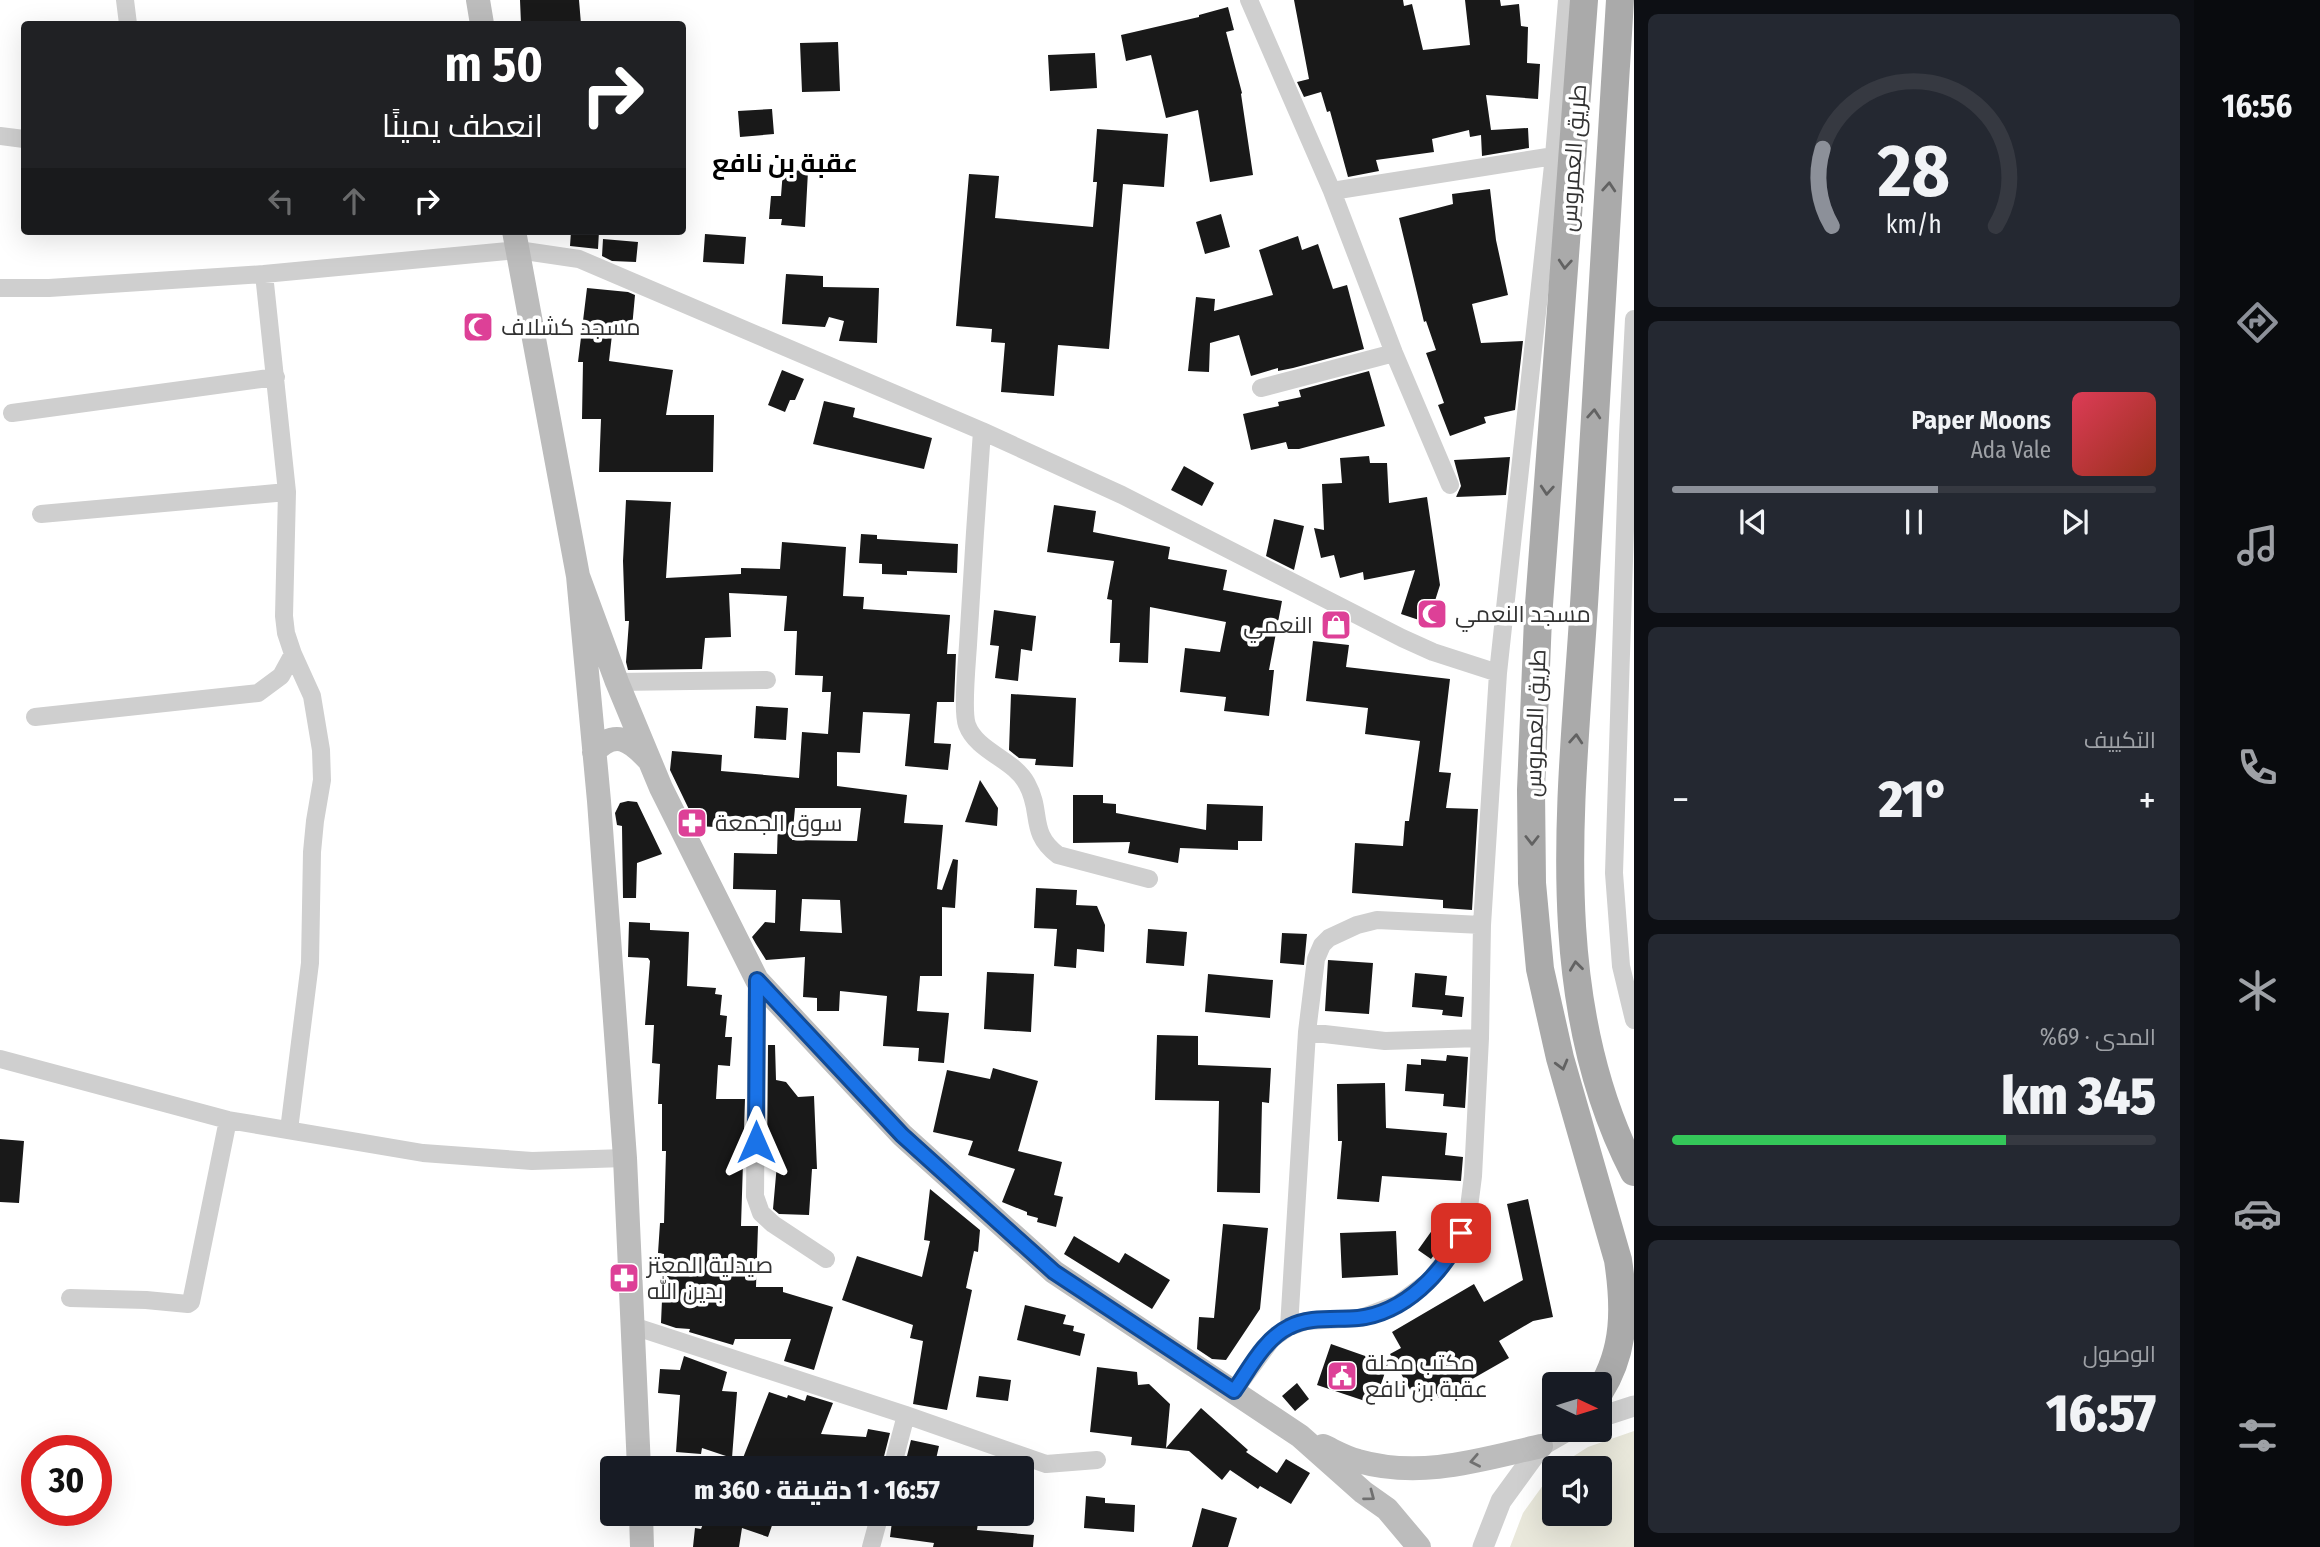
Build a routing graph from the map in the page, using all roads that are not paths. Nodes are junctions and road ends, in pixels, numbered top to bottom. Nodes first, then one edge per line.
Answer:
1 (125, 0) edge
2 (478, 0) edge
3 (1249, 0) edge
4 (1567, 0) edge
5 (1584, 0) edge
6 (1620, 0) edge
7 (128, 21) edge
8 (482, 21) edge
9 (0, 136) edge
10 (21, 139) edge
11 (1554, 156) junction
12 (1332, 191) junction
13 (516, 241) edge
14 (264, 274) junction
15 (0, 288) edge
16 (1634, 318) edge
17 (1394, 353) junction
18 (276, 377) junction
19 (1261, 388) dead end
20 (12, 413) dead end
21 (982, 431) junction
22 (1450, 485) dead end
23 (287, 492) junction
24 (41, 514) dead end
25 (578, 576) junction
26 (293, 654) junction
27 (1498, 673) junction
28 (767, 680) dead end
29 (617, 682) junction
30 (1627, 697) edge
31 (35, 717) dead end
32 (594, 751) junction
33 (649, 759) junction
34 (1149, 879) dead end
35 (1482, 925) junction
36 (757, 980) junction
37 (1634, 1020) edge
38 (1307, 1032) junction
39 (1480, 1038) junction
40 (0, 1059) edge
41 (228, 1120) junction
42 (289, 1130) junction
43 (625, 1158) junction
44 (1634, 1172) edge
45 (826, 1259) dead end
46 (70, 1298) dead end
47 (633, 1326) junction
48 (1289, 1327) junction
49 (1610, 1372) edge
50 (1234, 1391) junction
51 (1634, 1406) edge
52 (1612, 1413) edge
53 (906, 1415) junction
54 (1300, 1436) junction
55 (1548, 1442) edge
56 (1541, 1446) junction
57 (638, 1456) edge
58 (895, 1456) edge
59 (1097, 1460) dead end
60 (641, 1526) edge
61 (877, 1526) edge
62 (642, 1547) edge
63 (871, 1547) edge
64 (1419, 1547) edge
65 (1483, 1547) edge

1 - 7 street
2 - 8 main road
3 - 12 street
4 - 11 street
5 -> 49 main road, طريق العمروس
44 -> 6 main road, طريق العمروس
9 - 10 street
11 - 12 street
11 - 27 street
12 - 17 street
13 - 14 street
13 - 21 street
13 - 25 main road
14 - 15 street
14 - 18 street
16 - 30 street
17 - 19 street
17 - 22 street
18 - 20 street
18 - 23 street
21 - 27 street
21 - 34 street
23 - 24 street
23 - 26 street
25 - 29 main road
25 - 32 main road
26 - 31 street
26 - 42 street
27 - 35 street
28 - 29 street
29 - 33 main road
30 - 37 street
32 - 33 main road
32 - 43 main road
33 - 36 main road
35 - 38 street
35 - 39 street
36 - 45 street
36 - 50 main road
38 - 39 street
38 - 48 street
39 - 48 street
40 - 41 street
41 - 42 street
41 - 46 street
42 - 43 street
43 - 47 main road
47 - 53 street
47 - 57 main road
48 - 50 street
50 - 54 main road
51 - 52 street
53 - 58 street
53 - 59 street
56 -> 54 main road
54 -> 64 main road
55 - 56 street
56 - 65 street
60 - 62 main road
61 - 63 street

